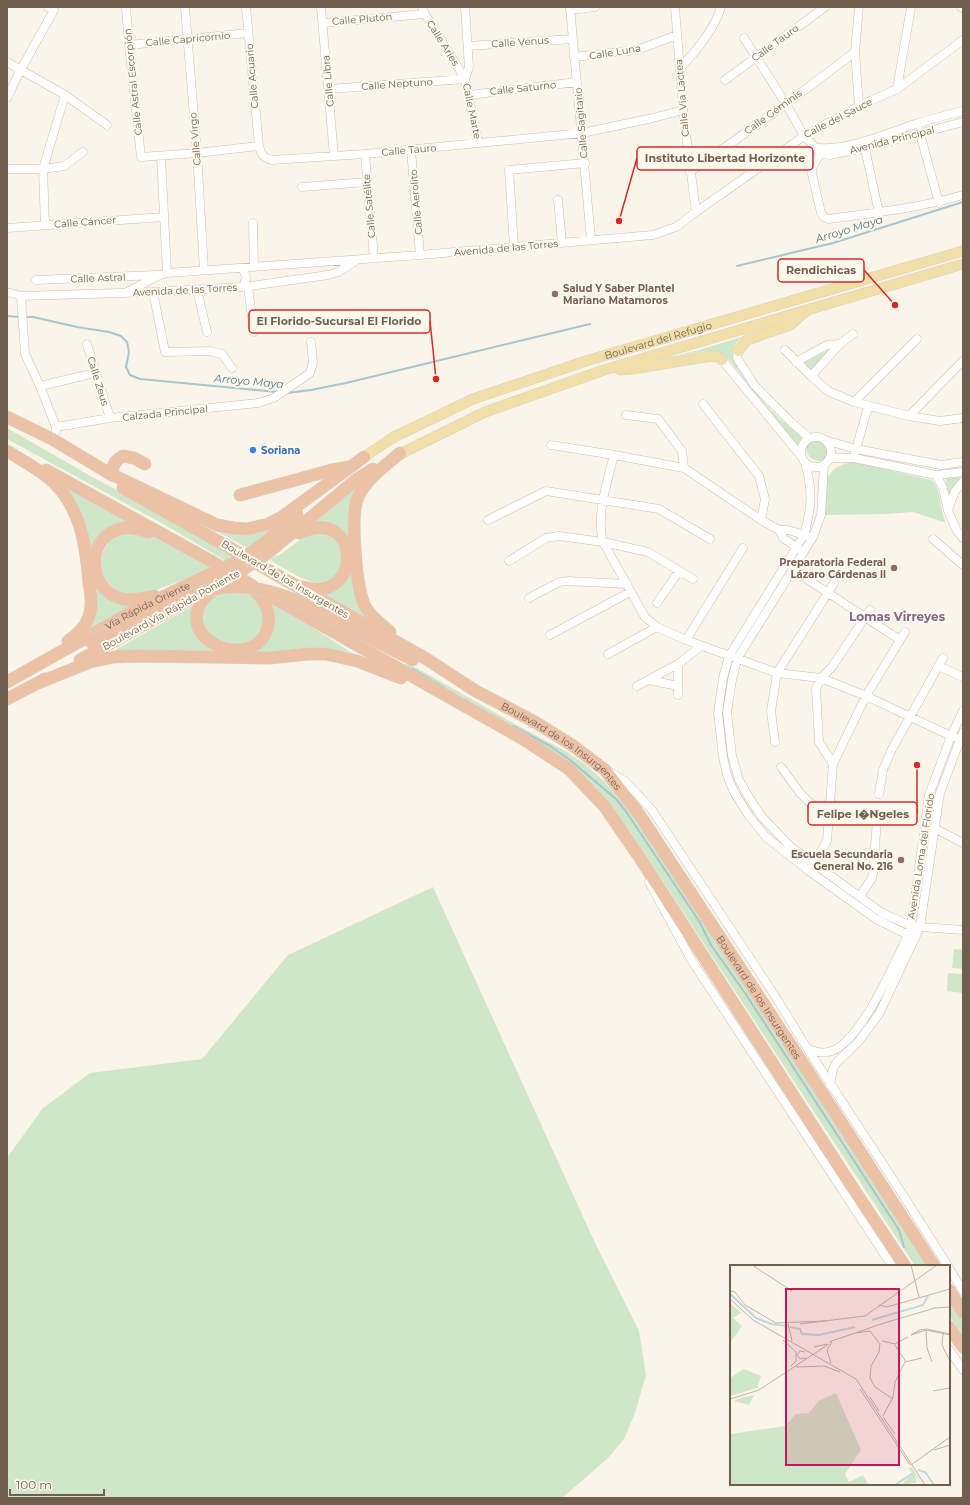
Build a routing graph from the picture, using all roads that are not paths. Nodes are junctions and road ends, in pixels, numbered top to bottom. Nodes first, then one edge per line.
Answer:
1 (126, 7) edge
2 (185, 7) edge
3 (246, 7) edge
4 (321, 7) edge
5 (465, 7) edge
6 (595, 7) edge
7 (675, 7) edge
8 (721, 7) edge
9 (825, 7) edge
10 (859, 7) edge
11 (911, 7) edge
12 (570, 8) edge
13 (51, 9) edge
14 (423, 10) edge
15 (323, 23) junction
16 (248, 33) junction
17 (677, 35) junction
18 (187, 38) junction
19 (744, 38) dead end
20 (572, 39) junction
21 (963, 40) edge
22 (129, 45) junction
23 (468, 46) junction
24 (856, 52) junction
25 (574, 57) junction
26 (756, 57) junction
27 (7, 62) edge
28 (680, 68) junction
29 (20, 71) junction
30 (465, 79) junction
31 (725, 80) dead end
32 (578, 82) junction
33 (329, 89) junction
34 (897, 89) junction
35 (65, 95) junction
36 (469, 95) junction
37 (7, 98) edge
38 (786, 104) junction
39 (859, 106) junction
40 (682, 110) junction
41 (963, 111) edge
42 (963, 122) edge
43 (917, 123) junction
44 (107, 125) dead end
45 (582, 133) junction
46 (920, 134) junction
47 (804, 136) junction
48 (478, 143) junction
49 (864, 144) junction
50 (259, 146) junction
51 (411, 150) junction
52 (820, 150) junction
53 (83, 152) dead end
54 (197, 153) junction
55 (365, 154) junction
56 (161, 156) junction
57 (334, 156) junction
58 (585, 163) junction
59 (7, 169) edge
60 (42, 169) junction
61 (690, 172) junction
62 (367, 182) junction
63 (302, 187) dead end
64 (963, 195) edge
65 (558, 200) dead end
66 (939, 202) junction
67 (696, 212) junction
68 (879, 213) junction
69 (164, 217) junction
70 (253, 224) dead end
71 (45, 225) junction
72 (7, 228) edge
73 (653, 235) joint
74 (591, 240) junction
75 (562, 243) junction
76 (514, 247) junction
77 (963, 251) edge
78 (420, 255) junction
79 (374, 258) junction
80 (360, 259) junction
81 (963, 264) edge
82 (254, 267) junction
83 (243, 268) junction
84 (204, 270) junction
85 (163, 274) junction
86 (36, 280) dead end
87 (245, 287) junction
88 (197, 290) junction
89 (7, 292) edge
90 (153, 292) junction
91 (125, 293) junction
92 (21, 296) junction
93 (808, 310) junction
94 (207, 332) dead end
95 (254, 332) dead end
96 (853, 334) dead end
97 (917, 339) dead end
98 (311, 342) dead end
99 (87, 344) dead end
100 (840, 344) junction
101 (785, 350) dead end
102 (738, 351) joint
103 (722, 360) joint
104 (963, 361) edge
105 (796, 362) junction
106 (232, 368) dead end
107 (604, 370) junction
108 (95, 373) junction
109 (811, 376) junction
110 (40, 386) junction
111 (854, 402) junction
112 (703, 404) dead end
113 (868, 406) junction
114 (626, 415) dead end
115 (909, 416) junction
116 (110, 418) junction
117 (963, 418) edge
118 (7, 419) edge
119 (56, 427) junction
120 (809, 438) junction
121 (52, 439) junction
122 (828, 441) junction
123 (551, 445) dead end
124 (7, 449) edge
125 (856, 449) junction
126 (400, 453) junction
127 (614, 455) junction
128 (364, 457) joint
129 (830, 458) junction
130 (854, 458) junction
131 (803, 459) junction
132 (963, 462) edge
133 (145, 464) dead end
134 (824, 465) junction
135 (350, 467) junction
136 (684, 468) junction
137 (373, 469) joint
138 (963, 472) edge
139 (112, 475) junction
140 (936, 475) junction
141 (338, 476) junction
142 (963, 482) edge
143 (240, 495) dead end
144 (604, 499) junction
145 (948, 511) junction
146 (488, 520) dead end
147 (761, 520) junction
148 (779, 530) junction
149 (804, 535) junction
150 (168, 537) junction
151 (813, 537) junction
152 (287, 538) junction
153 (963, 538) edge
154 (710, 539) dead end
155 (933, 539) dead end
156 (604, 542) junction
157 (796, 547) junction
158 (744, 548) dead end
159 (804, 552) junction
160 (509, 561) dead end
161 (963, 565) edge
162 (793, 570) junction
163 (679, 571) junction
164 (228, 578) junction
165 (693, 579) dead end
166 (288, 581) junction
167 (834, 584) dead end
168 (629, 588) junction
169 (174, 591) junction
170 (260, 593) junction
171 (828, 593) junction
172 (529, 598) dead end
173 (657, 603) dead end
174 (870, 610) dead end
175 (865, 618) junction
176 (657, 627) junction
177 (905, 632) dead end
178 (550, 635) dead end
179 (686, 640) junction
180 (900, 640) junction
181 (701, 646) junction
182 (608, 654) dead end
183 (733, 657) junction
184 (943, 658) dead end
185 (419, 659) junction
186 (678, 664) junction
187 (938, 666) junction
188 (30, 668) junction
189 (777, 673) junction
190 (963, 677) edge
191 (821, 678) junction
192 (649, 680) junction
193 (38, 683) junction
194 (7, 684) edge
195 (636, 686) dead end
196 (866, 696) junction
197 (7, 699) edge
198 (461, 705) junction
199 (963, 711) edge
200 (910, 718) junction
201 (963, 732) edge
202 (951, 736) junction
203 (961, 740) edge
204 (775, 742) dead end
205 (833, 764) junction
206 (781, 767) dead end
207 (605, 770) junction
208 (879, 794) dead end
209 (829, 819) junction
210 (877, 820) dead end
211 (934, 828) junction
212 (963, 843) edge
213 (638, 855) junction
214 (815, 864) junction
215 (810, 871) junction
216 (860, 896) junction
217 (911, 926) junction
218 (920, 927) junction
219 (963, 930) edge
220 (912, 935) junction
221 (895, 971) junction
222 (806, 1048) junction
223 (830, 1085) junction
224 (891, 1265) edge
225 (905, 1265) edge
226 (933, 1265) edge
227 (947, 1265) edge
228 (950, 1270) edge
229 (963, 1291) edge
230 (950, 1292) edge
231 (963, 1312) edge
232 (950, 1328) edge
233 (963, 1347) edge
234 (950, 1350) edge
235 (963, 1370) edge

1 - 22 street, Calle Astral Escorpión
2 - 18 street, Calle Virgo
3 - 16 street, Calle Acuario
4 - 15 street, Calle Libra
5 - 23 street, Calle Marte
6 - 12 street
7 - 17 street, Calle Vía Láctea
8 - 28 street
9 - 26 street, Calle Tauro
10 - 24 street
11 - 34 street
12 - 20 street, Calle Sagitario
13 - 29 street
14 - 15 street, Calle Plutón
14 - 30 street, Calle Aries
15 - 33 street, Calle Libra
16 - 18 street, Calle Capricornio
16 - 50 street, Calle Acuario
17 - 25 street, Calle Luna
17 - 28 street, Calle Vía Láctea
18 - 22 street, Calle Capricornio
18 - 54 street, Calle Virgo
19 - 26 street
20 - 23 street, Calle Venus
20 - 25 street, Calle Sagitario
21 - 34 street, Calle del Sauce
22 - 56 street, Calle Astral Escorpión
23 - 30 street, Calle Marte
24 - 38 street, Calle Géminis
24 - 39 street
25 - 32 street, Calle Sagitario
26 - 31 street, Calle Tauro
26 - 38 street
27 - 29 street
28 - 40 street, Calle Vía Láctea
29 - 35 street
29 - 37 street
30 - 33 street, Calle Neptuno
30 - 36 street, Calle Marte
32 - 36 street, Calle Saturno
32 - 45 street, Calle Sagitario
33 - 57 street, Calle Libra
34 - 39 street, Calle del Sauce
35 - 44 street
35 - 60 street
36 - 48 street, Calle Marte
38 - 47 street
38 - 61 street, Calle Géminis
39 - 47 street, Calle del Sauce
40 - 45 street, Calle Tauro
40 - 61 street, Calle Vía Láctea
41 - 43 street, Avenida Principal
42 - 46 street, Avenida Principal
43 - 46 street
43 - 49 street, Avenida Principal
45 - 48 street, Calle Tauro
45 - 58 street, Calle Sagitario
46 - 49 street, Avenida Principal
46 - 66 street
47 - 52 street
47 - 67 street, Calle del Sauce
48 - 51 street, Calle Tauro
49 - 52 street, Avenida Principal
49 - 68 street
50 - 54 street
50 - 57 street, Calle Tauro
51 - 55 street, Calle Tauro
51 - 78 street, Calle Aerolito
52 - 68 street
53 - 60 street
54 - 56 street
54 - 84 street, Calle Virgo
55 - 57 street, Calle Tauro
55 - 62 street, Calle Satélite
56 - 69 street
58 - 74 street, Calle Sagitario
58 - 76 street
59 - 60 street
60 - 71 street
61 - 67 street, Calle Vía Láctea
62 - 63 street
62 - 79 street, Calle Satélite
64 - 66 street
65 - 75 street
66 - 68 street
67 - 73 street, Calle del Sauce
69 - 71 street, Calle Cáncer
69 - 85 street
70 - 82 street
71 - 72 street, Calle Cáncer
73 - 74 street, Avenida de las Torres
74 - 75 street, Avenida de las Torres
75 - 76 street, Avenida de las Torres
76 - 78 street, Avenida de las Torres
77 - 128 main road, Boulevard del Refugio
78 - 79 street, Avenida de las Torres
79 - 80 street, Avenida de las Torres
80 - 82 street, Avenida de las Torres
80 - 87 street, Avenida de las Torres
81 - 93 main road, Boulevard del Refugio
82 - 83 street, Avenida de las Torres
83 - 84 street, Avenida de las Torres
83 - 87 street
84 - 85 street, Avenida de las Torres
85 - 86 street, Calle Astral
85 - 91 street, Avenida de las Torres
87 - 88 street, Avenida de las Torres
87 - 95 street
88 - 90 street, Avenida de las Torres
88 - 94 street
89 - 92 street, Avenida de las Torres
90 - 91 street, Avenida de las Torres
90 - 106 street
91 - 92 street, Avenida de las Torres
92 - 110 street
93 - 102 main road
93 - 107 main road, Boulevard del Refugio
96 - 100 street
97 - 111 street
98 - 116 street, Calzada Principal
99 - 108 street, Calle Zeus
100 - 105 street
100 - 109 street
101 - 105 street
102 - 120 street
103 - 107 main road
103 - 131 street
104 - 115 street
105 - 109 street
107 - 126 main road, Boulevard del Refugio
108 - 110 street
108 - 116 street, Calle Zeus
109 - 111 street
110 - 119 street
111 - 113 street
112 - 147 street
113 - 115 street
113 - 125 street
114 - 136 street
115 - 117 street
116 - 119 street, Calzada Principal
118 - 121 highway
118 - 166 highway, Boulevard de los Insurgentes, bridge
119 - 121 street
120 - 122 street
120 - 131 street
121 - 139 highway
122 - 125 street
122 - 129 street
123 - 127 street
124 - 150 highway, Boulevard de los Insurgentes
124 - 188 highway
125 - 130 street
125 - 132 street
126 - 137 main road, Boulevard del Refugio
126 - 185 highway
127 - 136 street
127 - 144 street
128 - 135 highway
129 - 130 street
129 - 134 street
130 - 140 street
131 - 134 street
131 - 149 street
133 - 139 highway
134 - 151 street
135 - 141 highway
135 - 143 highway
136 - 147 street
137 - 152 highway, Boulevard Vía Rápida Poniente
138 - 140 street
139 - 141 highway
140 - 145 street
141 - 169 highway, Vía Rápida Oriente
142 - 145 street
144 - 146 street
144 - 154 street
144 - 156 street
145 - 153 street
147 - 148 street
148 - 149 street
148 - 157 street
149 - 151 street
149 - 157 street
150 - 169 highway
150 - 170 highway, Boulevard de los Insurgentes, bridge
151 - 159 street
152 - 164 highway, Boulevard Vía Rápida Poniente
152 - 166 highway
155 - 161 street
156 - 160 street
156 - 163 street
156 - 168 street
157 - 159 street
157 - 183 street
158 - 179 street
159 - 162 street
162 - 171 street
162 - 183 street
163 - 165 street
163 - 173 street
164 - 170 highway
164 - 193 highway, Boulevard Vía Rápida Poniente
166 - 185 highway, Boulevard de los Insurgentes
167 - 171 street
168 - 172 street
168 - 176 street
168 - 178 street
169 - 188 highway, Vía Rápida Oriente
170 - 198 highway, Boulevard de los Insurgentes
171 - 175 street
171 - 189 street
174 - 175 street
175 - 180 street
175 - 191 street
176 - 179 street
176 - 182 street
177 - 180 street
179 - 181 street
180 - 196 street
181 - 183 street
181 - 186 street
183 - 189 street
183 - 214 street
183 - 215 street
184 - 187 street
185 - 194 highway, bridge
185 - 207 highway, Boulevard de los Insurgentes
186 - 192 street
186 - 192 street
187 - 190 street
187 - 200 street
188 - 194 highway, Vía Rápida Oriente
189 - 191 street
189 - 204 street
191 - 196 street
191 - 205 street
192 - 195 street
193 - 197 highway
193 - 198 highway
196 - 200 street
196 - 205 street
198 - 213 highway, Boulevard de los Insurgentes
199 - 202 street, Avenida Loma del Florido
200 - 202 street
200 - 208 street
201 - 203 street, Avenida Loma del Florido
202 - 203 street
202 - 217 street, Avenida Loma del Florido
203 - 211 street, Avenida Loma del Florido
205 - 209 street
206 - 209 street
207 - 222 street
207 - 226 highway, Boulevard de los Insurgentes
209 - 214 street
210 - 216 street
211 - 212 street
211 - 218 street, Avenida Loma del Florido
213 - 224 street
213 - 225 highway, Boulevard de los Insurgentes
214 - 215 street
214 - 216 street
215 - 220 street
216 - 217 street
217 - 218 street
217 - 220 street, Avenida Loma del Florido
218 - 219 street
218 - 220 street, Avenida Loma del Florido
220 - 221 street, Avenida Loma del Florido
221 - 222 street, Avenida Loma del Florido
221 - 223 street, Avenida Loma del Florido
222 - 223 street
223 - 227 street
228 - 229 street
230 - 231 highway
232 - 233 highway
234 - 235 street

